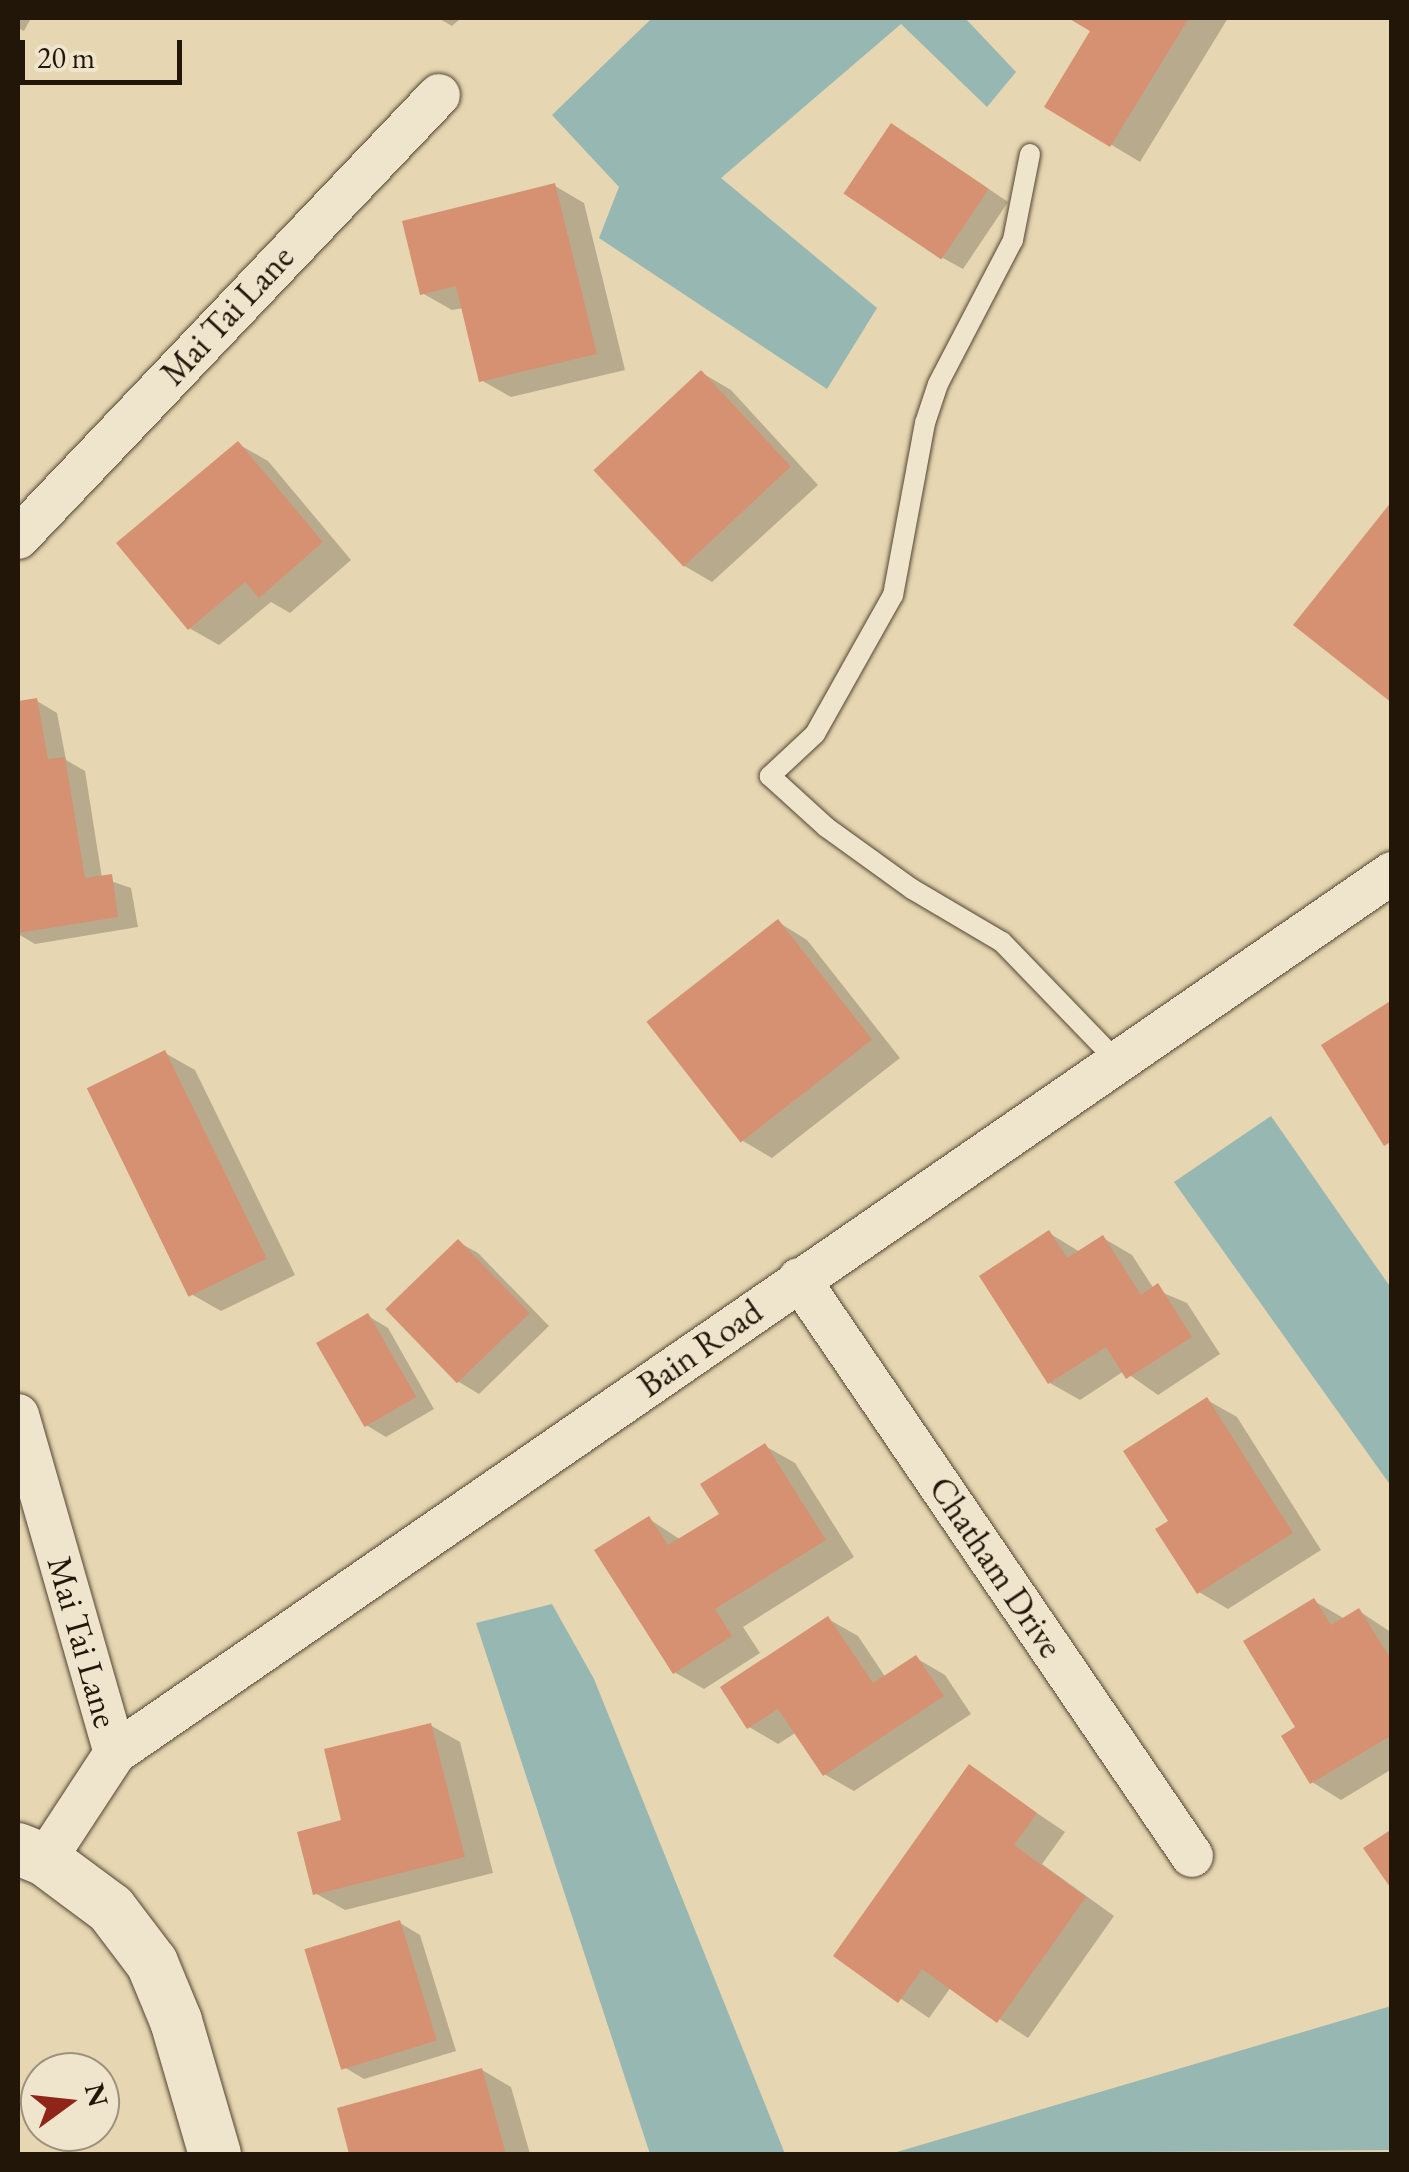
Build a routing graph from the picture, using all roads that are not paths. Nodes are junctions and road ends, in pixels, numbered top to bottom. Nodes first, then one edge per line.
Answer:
1 (438, 94) dead end
2 (1030, 154) dead end
3 (18, 538) edge
4 (1392, 873) edge
5 (1117, 1061) junction
6 (799, 1279) junction
7 (18, 1415) edge
8 (115, 1753) junction
9 (31, 1854) edge
10 (1192, 1856) dead end
11 (215, 2154) edge

1 - 3 street, Mai Tai Lane
2 - 5 lane
4 - 5 street, Bain Road
5 - 6 street, Bain Road
6 - 8 street, Bain Road
6 - 10 street, Chatham Drive
7 - 8 street, Mai Tai Lane
8 - 9 street, Bain Road
9 - 11 street

